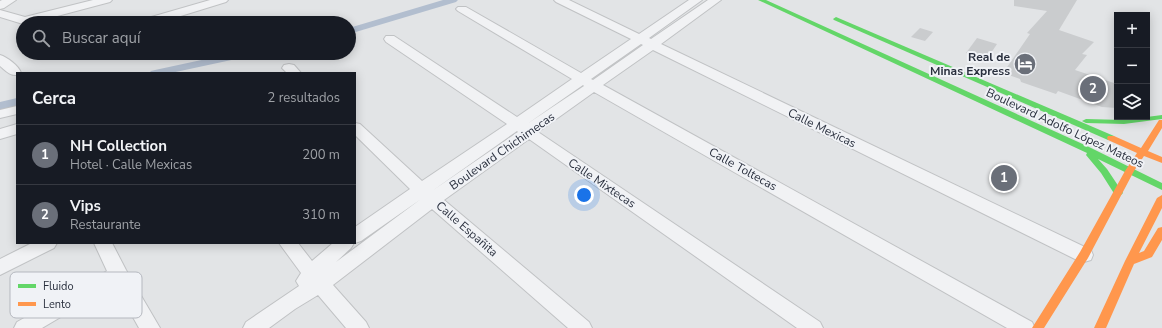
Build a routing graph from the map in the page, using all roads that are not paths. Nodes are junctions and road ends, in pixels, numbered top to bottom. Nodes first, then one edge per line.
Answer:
1 (10, 0) edge
2 (58, 0) edge
3 (106, 0) edge
4 (222, 0) edge
5 (560, 0) edge
6 (696, 0) edge
7 (715, 0) edge
8 (761, 0) edge
9 (0, 6) edge
10 (462, 9) dead end
11 (68, 10) junction
12 (0, 13) edge
13 (825, 14) dead end
14 (45, 16) edge
15 (168, 16) edge
16 (16, 19) edge
17 (390, 39) dead end
18 (645, 42) junction
19 (0, 60) edge
20 (15, 72) dead end
21 (925, 76) junction
22 (589, 82) junction
23 (985, 83) junction
24 (16, 110) edge
25 (0, 114) edge
26 (1063, 117) junction
27 (1162, 118) edge
28 (1162, 122) edge
29 (356, 128) edge
30 (522, 128) junction
31 (16, 129) edge
32 (0, 134) edge
33 (1084, 148) junction
34 (1143, 152) junction
35 (1162, 160) edge
36 (1130, 171) junction
37 (1162, 187) edge
38 (1118, 193) junction
39 (427, 195) junction
40 (1162, 198) edge
41 (1162, 231) edge
42 (356, 235) edge
43 (46, 244) edge
44 (103, 244) edge
45 (289, 244) edge
46 (344, 244) edge
47 (1084, 255) junction
48 (1130, 261) junction
49 (0, 268) edge
50 (117, 272) edge
51 (316, 278) junction
52 (142, 314) edge
53 (41, 318) edge
54 (24, 328) edge
55 (150, 328) edge
56 (253, 328) edge
57 (359, 328) edge
58 (582, 328) edge
59 (813, 328) edge
60 (1025, 328) edge
61 (1038, 328) edge
62 (1100, 328) edge

1 - 9 street
2 - 11 street
3 - 11 street
4 - 15 street
5 - 18 street, Calle Mexicas
6 - 18 street, Boulevard Chichimecas
7 - 18 street, Boulevard Chichimecas
8 - 21 main road, Boulevard Adolfo López Mateos
10 - 22 street, Calle Toltecas
11 - 14 street
12 - 16 street
13 - 23 main road, Boulevard Adolfo López Mateos
17 - 30 street, Calle Mixtecas
18 - 22 street, Boulevard Chichimecas
18 - 47 street, Calle Mexicas
19 - 20 street
21 - 23 main road
21 - 33 main road, Boulevard Adolfo López Mateos
22 - 30 street, Boulevard Chichimecas
22 - 60 street, Calle Toltecas
23 - 26 main road, Boulevard Adolfo López Mateos
24 - 25 street
26 - 27 main road
26 - 34 main road, Boulevard Adolfo López Mateos
28 - 34 main road
29 - 39 street, Calle Españita
30 - 39 street, Boulevard Chichimecas
30 - 59 street, Calle Mixtecas
31 - 32 street
33 - 36 main road, Boulevard Adolfo López Mateos
33 - 38 main road
34 - 35 main road, Boulevard Adolfo López Mateos
34 - 36 main road
36 - 37 main road, Boulevard Adolfo López Mateos
36 - 38 main road
38 - 47 main road
39 - 42 street, Boulevard Chichimecas
39 - 51 street, Boulevard Chichimecas
39 - 58 street, Calle Españita
40 - 48 main road
41 - 48 main road
43 - 49 street
44 - 50 street
45 - 51 street
46 - 51 street, Boulevard Chichimecas
47 - 61 main road
48 - 62 main road
51 - 56 street, Boulevard Chichimecas
51 - 57 street
52 - 55 street
53 - 54 street

